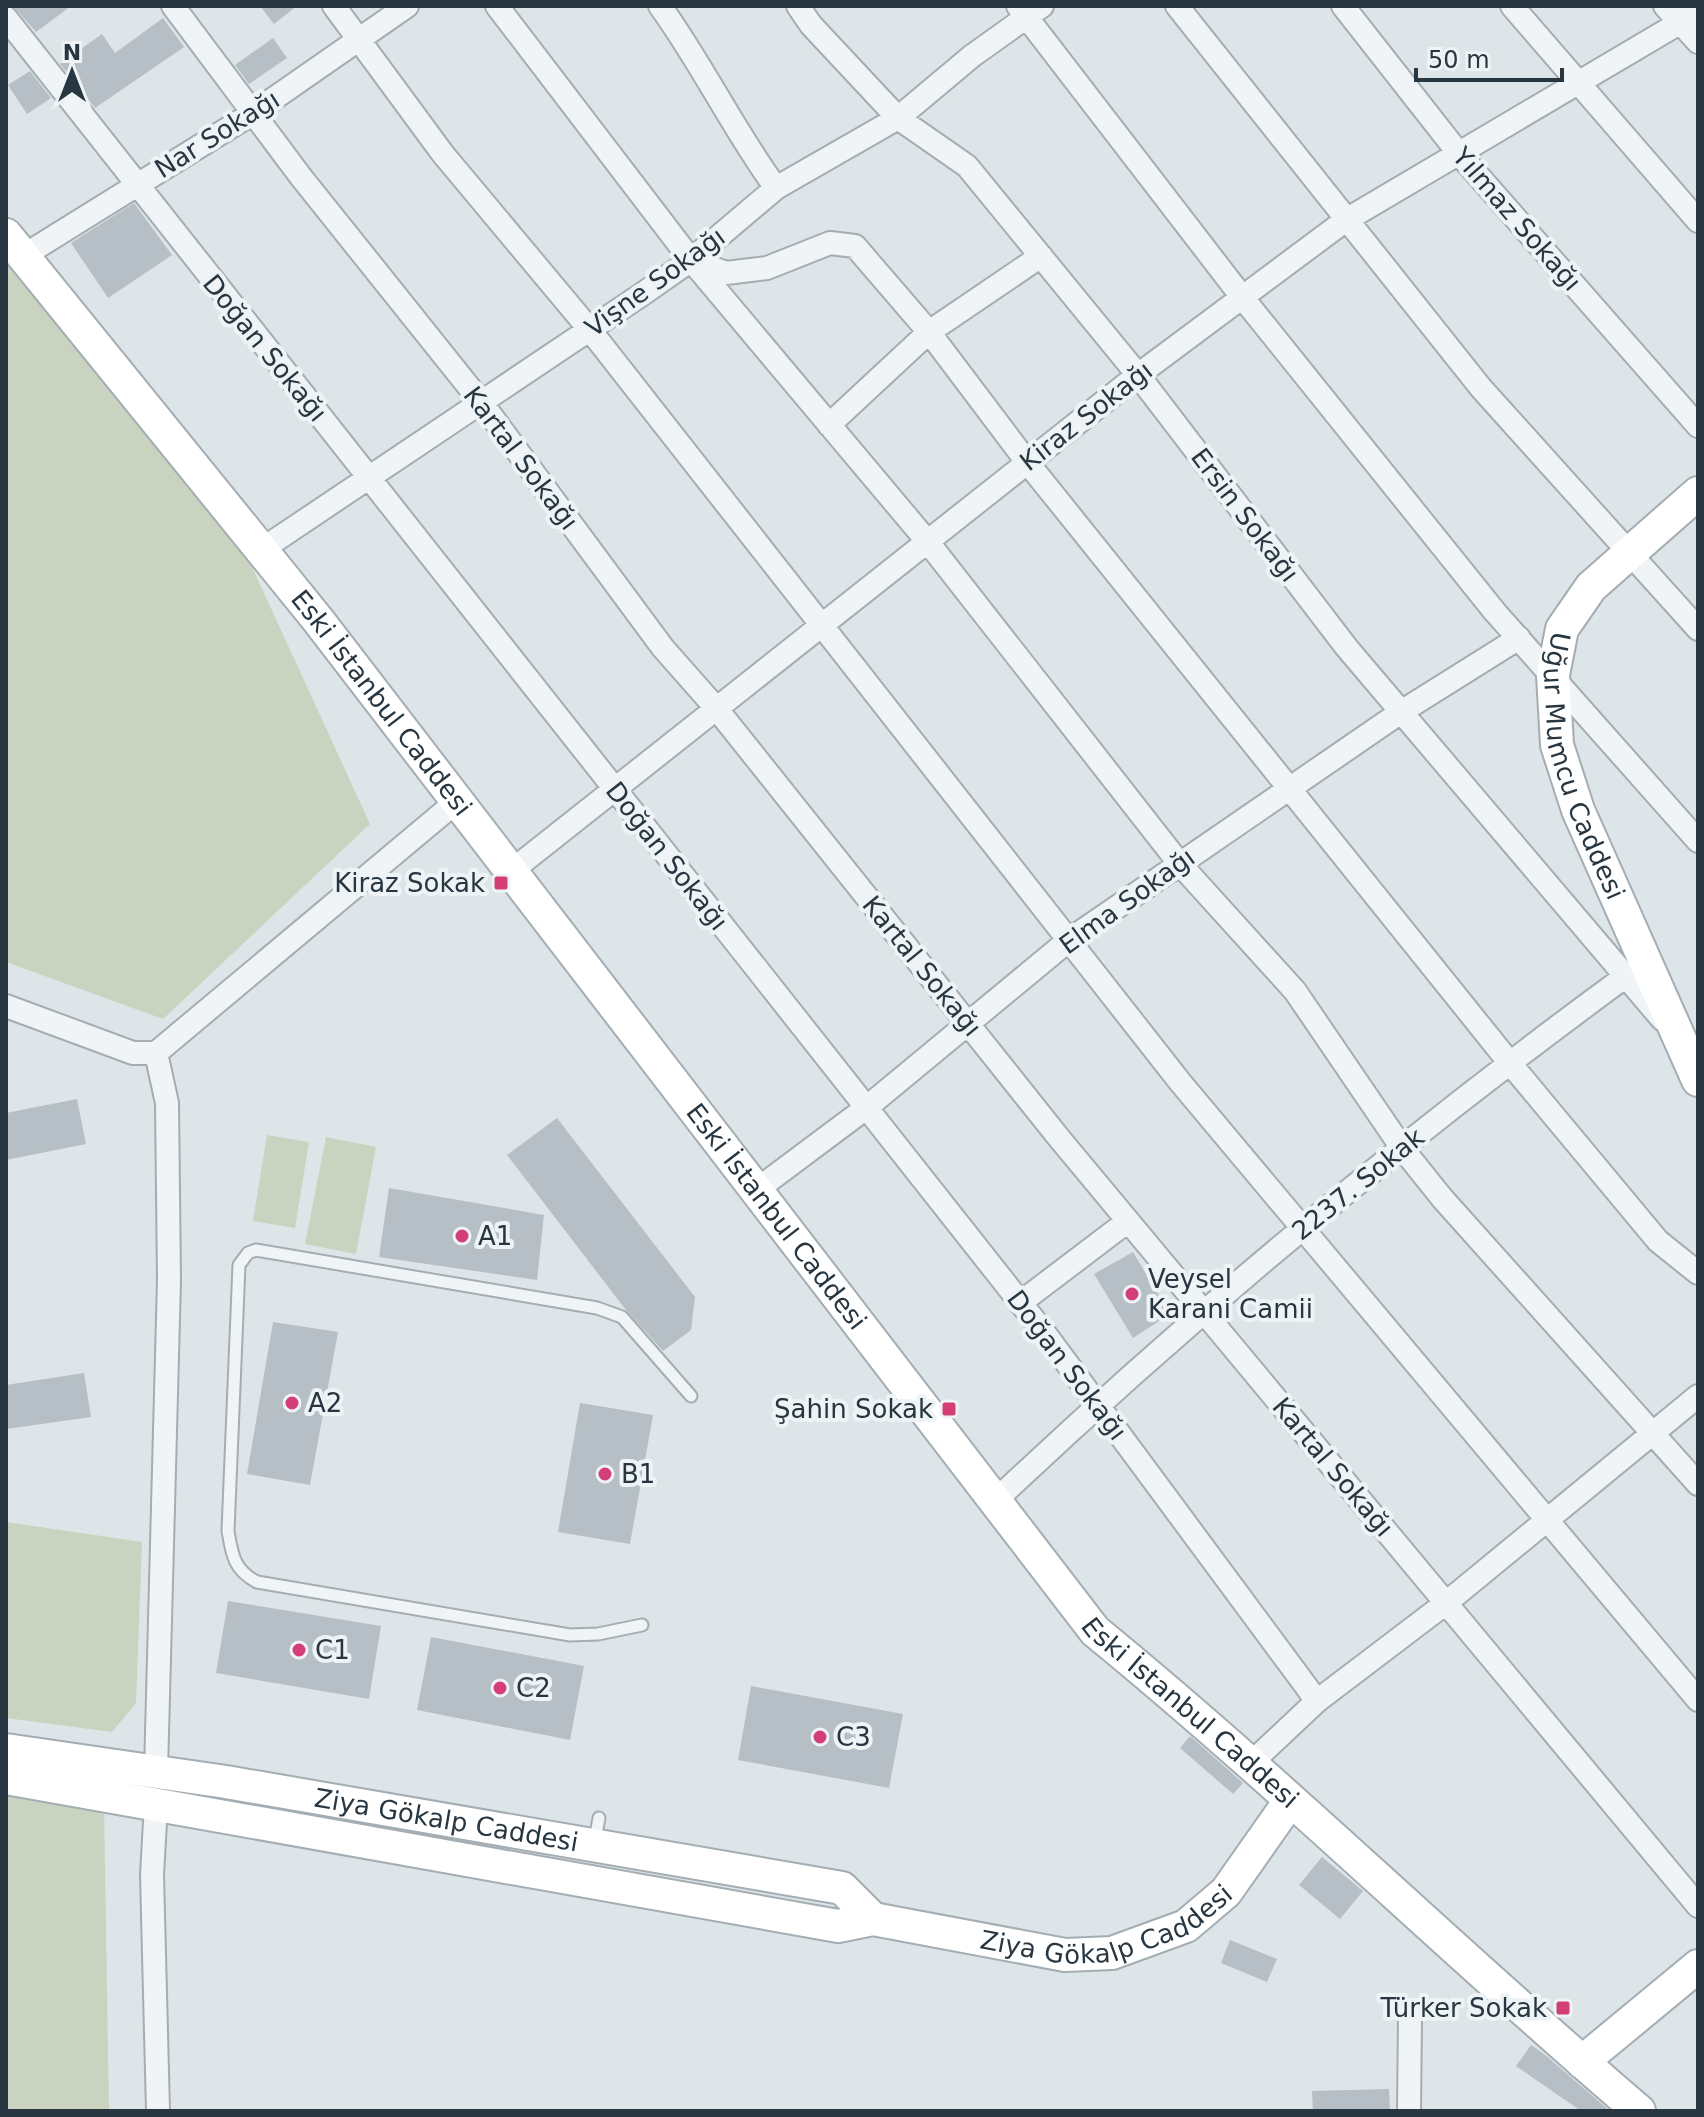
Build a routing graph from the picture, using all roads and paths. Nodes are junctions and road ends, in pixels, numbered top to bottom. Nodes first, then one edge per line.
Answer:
1 (173, 6) edge
2 (334, 6) edge
3 (407, 6) edge
4 (497, 6) edge
5 (660, 6) edge
6 (798, 6) edge
7 (1177, 6) edge
8 (1343, 6) edge
9 (1512, 6) edge
10 (1665, 6) edge
11 (1029, 9) edge
12 (6, 18) edge
13 (1690, 18) edge
14 (359, 40) junction
15 (1698, 42) edge
16 (1579, 85) junction
17 (253, 113) junction
18 (898, 118) junction
19 (1460, 155) junction
20 (136, 185) junction
21 (776, 188) junction
22 (1346, 220) junction
23 (1698, 221) edge
24 (15, 246) edge
25 (1041, 256) junction
26 (691, 260) junction
27 (1242, 297) junction
28 (590, 330) junction
29 (929, 332) junction
30 (1138, 375) junction
31 (481, 402) junction
32 (829, 425) junction
33 (1698, 426) edge
34 (1027, 462) junction
35 (370, 477) junction
36 (1698, 493) edge
37 (927, 541) junction
38 (261, 550) junction
39 (1628, 555) junction
40 (821, 625) junction
41 (1698, 629) edge
42 (1519, 638) junction
43 (1553, 675) junction
44 (716, 708) junction
45 (1401, 712) junction
46 (614, 789) junction
47 (1287, 789) junction
48 (456, 802) junction
49 (1698, 841) edge
50 (1179, 863) junction
51 (510, 872) junction
52 (1069, 940) junction
53 (1626, 976) junction
54 (6, 1006) edge
55 (969, 1025) junction
56 (1680, 1039) junction
57 (156, 1053) junction
58 (1509, 1062) junction
59 (1698, 1080) edge
60 (866, 1108) junction
61 (1402, 1148) junction
62 (755, 1191) junction
63 (1128, 1221) junction
64 (1303, 1228) junction
65 (1698, 1273) edge
66 (1020, 1303) junction
67 (1204, 1312) junction
68 (691, 1396) dead end
69 (1698, 1396) edge
70 (1098, 1404) junction
71 (1652, 1434) junction
72 (1698, 1484) edge
73 (995, 1501) junction
74 (1549, 1518) junction
75 (1446, 1603) junction
76 (642, 1625) dead end
77 (1698, 1700) edge
78 (1317, 1701) junction
79 (6, 1750) edge
80 (1249, 1765) junction
81 (156, 1771) junction
82 (6, 1778) edge
83 (1290, 1801) junction
84 (156, 1804) junction
85 (596, 1831) junction
86 (588, 1882) junction
87 (1698, 1906) edge
88 (873, 1919) junction
89 (1698, 1966) edge
90 (1410, 2017) dead end
91 (1582, 2062) junction
92 (158, 2111) edge
93 (1409, 2111) edge
94 (1639, 2111) edge

1 - 17 street, Kartal Sokağı
2 - 14 street
3 - 14 street, Nar Sokağı
4 - 26 street
5 - 21 street
6 - 18 street, Ersin Sokağı
7 - 22 street
8 - 19 street, Yılmaz Sokağı
9 - 16 street
10 - 13 street
11 - 18 street, Vişne Sokağı
11 - 27 street
12 - 20 street, Doğan Sokağı
13 - 15 street
13 - 16 street, Kiraz Sokağı
14 - 17 street, Nar Sokağı
14 - 28 street
16 - 19 street, Kiraz Sokağı
16 - 23 street
17 - 20 street, Nar Sokağı
17 - 31 street, Kartal Sokağı
18 - 21 street, Vişne Sokağı
18 - 25 street, Ersin Sokağı
19 - 22 street, Kiraz Sokağı
19 - 33 street, Yılmaz Sokağı
20 - 24 street, Nar Sokağı
20 - 35 street, Doğan Sokağı
21 - 26 street, Vişne Sokağı
22 - 27 street, Kiraz Sokağı
22 - 39 street
24 - 38 street, Eski İstanbul Caddesi
25 - 29 street
25 - 30 street, Ersin Sokağı
26 - 28 street, Vişne Sokağı
26 - 29 street
26 - 32 street
27 - 30 street, Kiraz Sokağı
27 - 42 street
28 - 31 street, Vişne Sokağı
28 - 40 street
29 - 32 street
29 - 34 street
30 - 34 street, Kiraz Sokağı
30 - 45 street, Ersin Sokağı
31 - 35 street, Vişne Sokağı
31 - 44 street, Kartal Sokağı
32 - 37 street
34 - 37 street, Kiraz Sokağı
34 - 47 street
35 - 38 street, Vişne Sokağı
35 - 46 street, Doğan Sokağı
36 - 39 street, Uğur Mumcu Caddesi
37 - 40 street, Kiraz Sokağı
37 - 50 street
38 - 48 street, Eski İstanbul Caddesi
39 - 41 street
39 - 43 street, Uğur Mumcu Caddesi
40 - 44 street, Kiraz Sokağı
40 - 52 street
42 - 43 street
42 - 45 street, Elma Sokağı
43 - 49 street
43 - 56 street, Uğur Mumcu Caddesi
44 - 46 street, Kiraz Sokağı
44 - 55 street, Kartal Sokağı
45 - 47 street, Elma Sokağı
45 - 53 street, Ersin Sokağı
46 - 51 street, Kiraz Sokağı
46 - 60 street, Doğan Sokağı
47 - 50 street, Elma Sokağı
47 - 58 street
48 - 51 street, Eski İstanbul Caddesi
48 - 57 street
50 - 52 street, Elma Sokağı
50 - 61 street
51 - 62 street, Eski İstanbul Caddesi
52 - 55 street, Elma Sokağı
52 - 64 street
53 - 56 street, Ersin Sokağı
53 - 58 street, 2237. Sokak
54 - 57 street
55 - 60 street, Elma Sokağı
55 - 63 street, Kartal Sokağı
56 - 59 street, Uğur Mumcu Caddesi
57 - 81 street
58 - 61 street, 2237. Sokak
58 - 65 street
60 - 62 street, Elma Sokağı
60 - 66 street, Doğan Sokağı
61 - 64 street, 2237. Sokak
61 - 71 street
62 - 73 street, Eski İstanbul Caddesi
63 - 66 street
63 - 67 street, Kartal Sokağı
64 - 67 street, 2237. Sokak
64 - 74 street
66 - 70 street, Doğan Sokağı
67 - 70 street, 2237. Sokak
67 - 75 street, Kartal Sokağı
68 - 76 lane
69 - 71 street
70 - 73 street, 2237. Sokak
70 - 78 street, Doğan Sokağı
71 - 72 street
71 - 74 street
73 - 80 street, Eski İstanbul Caddesi
74 - 75 street
74 - 77 street
75 - 78 street
75 - 87 street, Kartal Sokağı
78 - 80 street
79 - 81 street, Ziya Gökalp Caddesi
80 - 83 street, Eski İstanbul Caddesi
81 - 84 street
81 - 85 street, Ziya Gökalp Caddesi
82 - 84 street, Ziya Gökalp Caddesi
83 - 88 street, Ziya Gökalp Caddesi
83 - 91 street, Eski İstanbul Caddesi
84 - 86 street, Ziya Gökalp Caddesi
84 - 92 street
85 - 86 street
85 - 88 street, Ziya Gökalp Caddesi
86 - 88 street, Ziya Gökalp Caddesi
89 - 91 street
90 - 93 street
91 - 94 street, Eski İstanbul Caddesi

